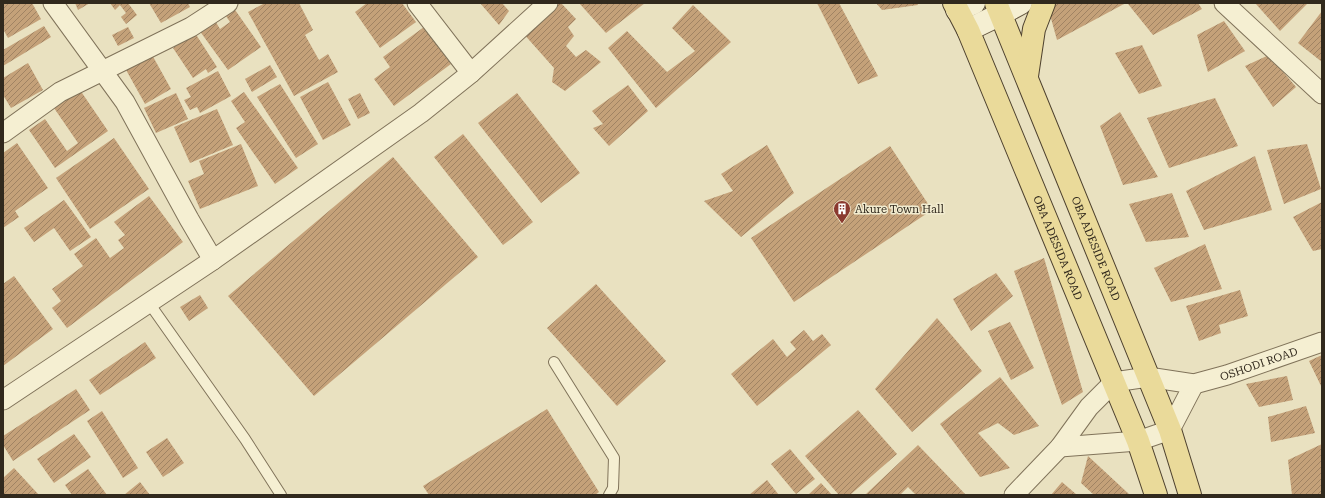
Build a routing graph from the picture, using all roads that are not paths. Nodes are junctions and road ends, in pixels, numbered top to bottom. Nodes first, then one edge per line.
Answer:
1 (53, 3) edge
2 (228, 3) edge
3 (417, 3) edge
4 (548, 3) edge
5 (1021, 3) edge
6 (1044, 3) edge
7 (1224, 3) edge
8 (962, 5) edge
9 (999, 9) edge
10 (968, 30) junction
11 (103, 71) junction
12 (471, 73) junction
13 (1027, 76) junction
14 (1322, 94) edge
15 (3, 133) edge
16 (214, 260) junction
17 (149, 303) junction
18 (1322, 342) edge
19 (554, 362) dead end
20 (1148, 377) junction
21 (1114, 382) junction
22 (1194, 384) junction
23 (3, 400) edge
24 (1170, 430) junction
25 (1138, 441) junction
26 (1060, 447) junction
27 (281, 495) edge
28 (609, 495) edge
29 (1014, 495) edge
30 (1156, 495) edge
31 (1190, 495) edge

1 - 11 street
2 - 11 street
3 - 12 street
4 - 12 street
5 - 9 street
6 - 13 main road
7 - 14 street
8 - 10 main road, OBA ADESIDA ROAD
9 - 10 street
9 - 13 main road, OBA ADESIDE ROAD
10 - 21 main road, OBA ADESIDA ROAD
11 - 15 street
11 - 16 street
12 - 16 street
13 - 20 main road, OBA ADESIDE ROAD
16 - 17 street
17 - 23 street
17 - 27 lane
18 - 22 street, OSHODI ROAD
19 - 28 lane
20 - 21 street
20 - 22 street
20 - 24 main road, OBA ADESIDE ROAD
21 - 25 main road, OBA ADESIDA ROAD
21 - 26 street
22 - 24 street
24 - 25 street
24 - 31 main road, OBA ADESIDE ROAD
25 - 26 street
25 - 30 main road, OBA ADESIDA ROAD
26 - 29 street

